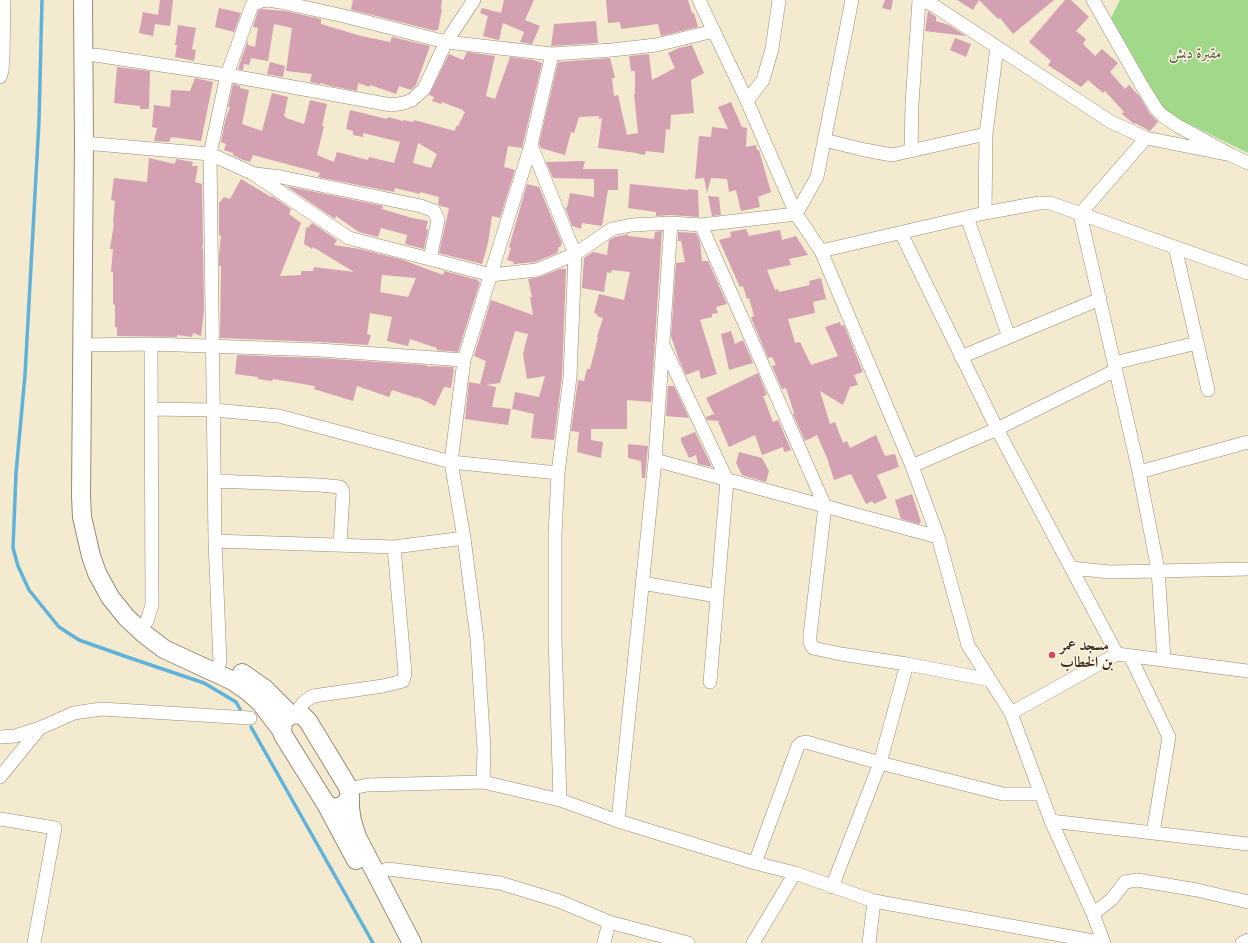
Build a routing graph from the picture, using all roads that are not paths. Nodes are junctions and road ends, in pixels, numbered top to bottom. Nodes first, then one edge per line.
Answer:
1 (4, 0) edge
2 (83, 0) edge
3 (95, 0) edge
4 (474, 0) edge
5 (699, 0) edge
6 (779, 0) edge
7 (852, 0) edge
8 (1093, 0) edge
9 (928, 1) edge
10 (714, 31) junction
11 (446, 42) junction
12 (997, 47) junction
13 (552, 54) junction
14 (95, 55) junction
15 (227, 75) junction
16 (0, 77) edge
17 (747, 102) junction
18 (986, 134) junction
19 (1146, 138) junction
20 (824, 140) junction
21 (89, 144) junction
22 (531, 145) junction
23 (911, 151) junction
24 (210, 154) junction
25 (1231, 155) junction
26 (1248, 163) edge
27 (252, 173) junction
28 (985, 213) junction
29 (796, 214) junction
30 (1080, 214) junction
31 (967, 217) junction
32 (671, 223) junction
33 (701, 225) junction
34 (901, 233) junction
35 (1175, 247) junction
36 (821, 251) junction
37 (575, 254) junction
38 (430, 259) junction
39 (1248, 273) edge
40 (491, 275) junction
41 (1100, 299) junction
42 (1008, 337) junction
43 (1197, 343) junction
44 (151, 344) junction
45 (88, 345) junction
46 (663, 345) junction
47 (213, 346) junction
48 (962, 357) junction
49 (464, 360) junction
50 (1115, 367) junction
51 (1208, 390) dead end
52 (151, 409) junction
53 (214, 410) junction
54 (997, 429) junction
55 (1248, 442) edge
56 (655, 460) junction
57 (451, 462) junction
58 (912, 466) junction
59 (1139, 472) junction
60 (558, 473) junction
61 (727, 480) junction
62 (214, 481) junction
63 (825, 506) junction
64 (938, 537) junction
65 (464, 538) junction
66 (216, 541) junction
67 (340, 545) junction
68 (394, 547) junction
69 (1071, 568) junction
70 (1248, 568) edge
71 (1158, 570) junction
72 (642, 583) junction
73 (717, 596) junction
74 (143, 626) junction
75 (1123, 655) junction
76 (1164, 660) junction
77 (908, 664) junction
78 (218, 668) junction
79 (1248, 671) edge
80 (990, 680) junction
81 (710, 682) dead end
82 (1010, 713) junction
83 (293, 714) junction
84 (250, 718) dead end
85 (40, 728) junction
86 (282, 731) junction
87 (0, 737) edge
88 (880, 764) junction
89 (0, 777) edge
90 (484, 782) junction
91 (349, 792) junction
92 (1041, 794) junction
93 (560, 800) junction
94 (326, 804) junction
95 (0, 818) edge
96 (1051, 820) junction
97 (618, 821) junction
98 (1152, 833) junction
99 (1248, 844) edge
100 (755, 863) junction
101 (795, 873) junction
102 (376, 874) junction
103 (832, 887) junction
104 (874, 901) junction
105 (1248, 902) edge
106 (1093, 914) junction
107 (609, 922) junction
108 (1248, 940) edge
109 (34, 943) edge
110 (399, 943) edge
111 (412, 943) edge
112 (604, 943) edge
113 (688, 943) edge
114 (753, 943) edge
115 (869, 943) edge
116 (1104, 943) edge
117 (1242, 943) edge

1 - 16 street
2 - 21 street
3 - 14 street
4 - 11 street
5 - 10 street
6 - 17 street
7 - 20 street
8 - 25 street
9 - 12 street
9 - 23 street
10 - 13 street
10 - 17 street
11 - 13 street
11 - 15 street
11 - 15 street
12 - 18 street
12 - 19 street
13 - 22 street
14 - 15 street
14 - 21 street
15 - 24 street
17 - 29 street
18 - 23 street
18 - 28 street
19 - 25 street
19 - 30 street
20 - 23 street
20 - 29 street
21 - 24 street
21 - 45 street
22 - 37 street
22 - 40 street
24 - 27 street
24 - 47 street
25 - 26 street
27 - 38 street
27 - 38 street
28 - 30 street
28 - 31 street
29 - 33 street
29 - 36 street
30 - 35 street
30 - 41 street
31 - 34 street
31 - 42 street
32 - 33 street
32 - 37 street
32 - 46 street
33 - 63 street
34 - 36 street
34 - 48 street
35 - 39 street
35 - 43 street
36 - 58 street
37 - 40 street
37 - 60 street
38 - 40 street
40 - 49 street
41 - 42 street
41 - 50 street
42 - 48 street
43 - 50 street
43 - 51 street
44 - 45 street
44 - 47 street
44 - 52 street
45 - 74 street
46 - 56 street
46 - 61 street
47 - 49 street
47 - 53 street
48 - 54 street
49 - 57 street
50 - 54 street
50 - 59 street
52 - 53 street
52 - 74 street
53 - 57 street
53 - 62 street
54 - 58 street
54 - 69 street
55 - 59 street
56 - 61 street
56 - 72 street
57 - 60 street
57 - 65 street
58 - 64 street
59 - 71 street
60 - 93 street
61 - 63 street
61 - 73 street
62 - 66 street
62 - 67 street
63 - 64 street
63 - 77 street
64 - 80 street
65 - 68 street
65 - 90 street
66 - 67 street
66 - 78 street
67 - 68 street
68 - 83 street
69 - 71 street
69 - 75 street
70 - 71 street
71 - 76 street
72 - 73 street
72 - 97 street
73 - 81 street
74 - 78 street
75 - 76 street
75 - 82 street
75 - 98 street
76 - 79 street
77 - 80 street
77 - 88 street
78 - 83 street
78 - 86 street
80 - 82 street
82 - 92 street
83 - 86 street
83 - 91 street
84 - 85 street
85 - 87 street
85 - 89 street
86 - 94 street
88 - 92 street
88 - 100 street
88 - 103 street
90 - 91 street
90 - 93 street
91 - 94 street
91 - 102 street
92 - 96 street
93 - 97 street
94 - 110 street
95 - 109 street
96 - 98 street
96 - 106 street
97 - 100 street
98 - 99 street
100 - 101 street
101 - 103 street
101 - 114 street
102 - 107 street
102 - 111 street
103 - 104 street
104 - 115 street
104 - 116 street
105 - 106 street
106 - 116 street
107 - 112 street
107 - 113 street
108 - 117 street

